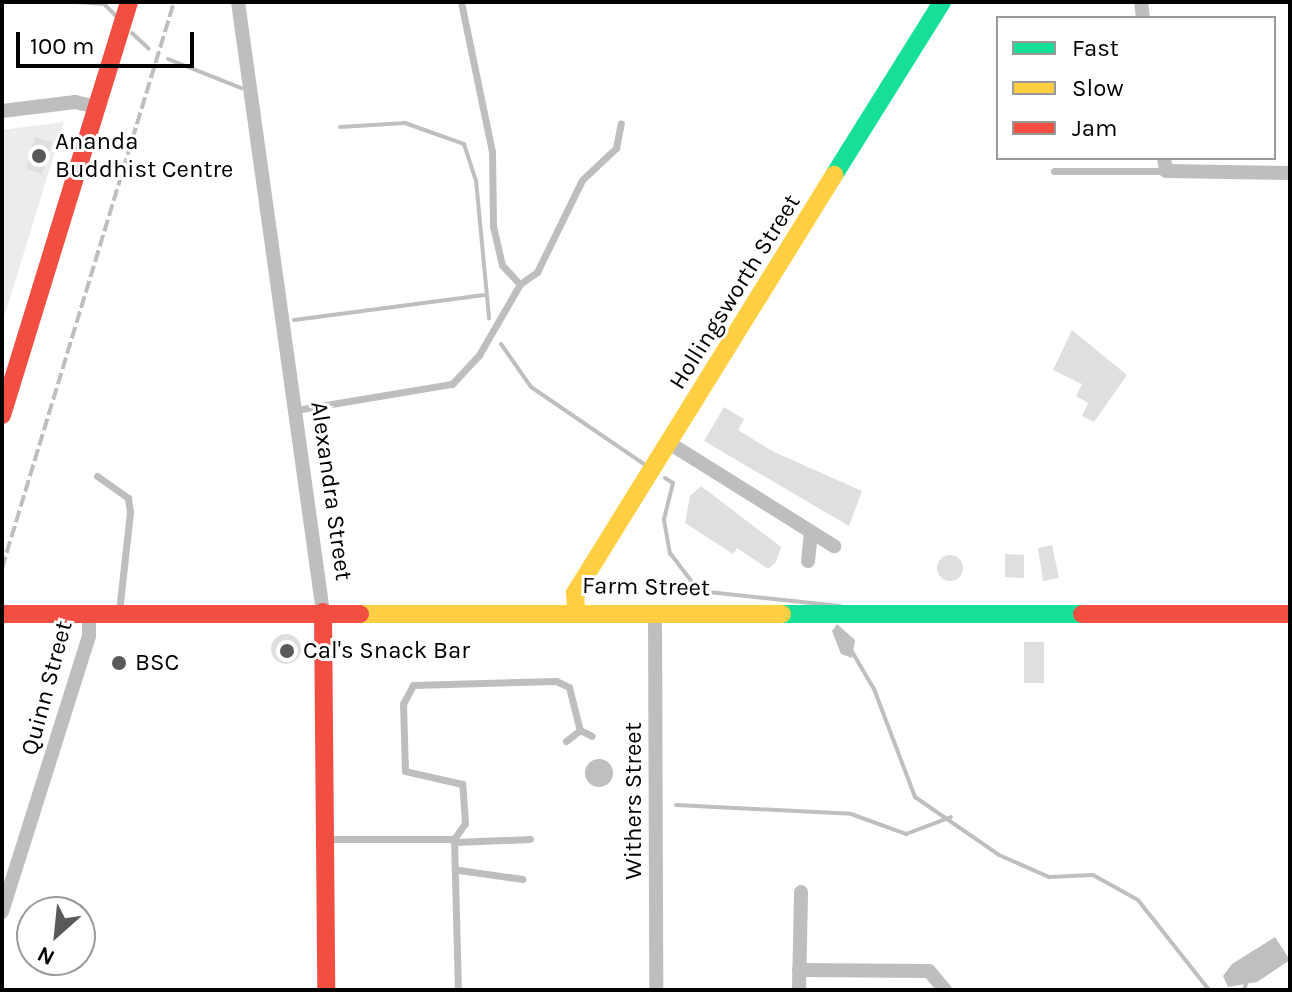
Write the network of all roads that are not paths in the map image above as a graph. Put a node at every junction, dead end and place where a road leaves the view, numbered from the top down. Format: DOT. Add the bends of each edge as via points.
graph roads {
  1 [pos="129,2"];
  2 [pos="238,2"];
  3 [pos="461,2"];
  4 [pos="942,2"];
  5 [pos="97,107"];
  6 [pos="2,111"];
  7 [pos="621,123"];
  8 [pos="1165,164"];
  9 [pos="1054,171"];
  10 [pos="1290,173"];
  11 [pos="520,284"];
  12 [pos="296,410"];
  13 [pos="2,415"];
  14 [pos="669,443"];
  15 [pos="97,476"];
  16 [pos="811,532"];
  17 [pos="834,546"];
  18 [pos="808,561"];
  19 [pos="576,610"];
  20 [pos="323,612"];
  21 [pos="655,612"];
  22 [pos="89,613"];
  23 [pos="119,613"];
  24 [pos="2,614"];
  25 [pos="1290,614"];
  26 [pos="580,731"];
  27 [pos="592,736"];
  28 [pos="566,741"];
  29 [pos="325,839"];
  30 [pos="530,839"];
  31 [pos="455,841"];
  32 [pos="459,870"];
  33 [pos="522,879"];
  34 [pos="801,892"];
  35 [pos="2,912"];
  36 [pos="799,970"];
  37 [pos="326,990"];
  38 [pos="458,990"];
  39 [pos="656,990"];
  40 [pos="799,990"];
  41 [pos="945,990"];
  1 -- 5 [label="street"];
  2 -- 12 [label="street, Alexandra Street"];
  3 -- 11 [label="lane" via="471,71 492,152 493,226 502,265"];
  4 -- 14 [label="street, Hollingsworth Street"];
  5 -- 6 [label="street" via="75,102"];
  5 -- 13 [label="street"];
  7 -- 11 [label="lane" via="616,148 582,180 537,272"];
  8 -- 9 [label="lane"];
  8 -- 10 [label="street"];
  11 -- 12 [label="lane" via="479,355 452,384"];
  12 -- 20 [label="street, Alexandra Street"];
  14 -- 16 [label="street"];
  14 -- 19 [label="street, Hollingsworth Street" via="575,593"];
  15 -- 23 [label="lane" via="128,498 117,574"];
  16 -- 17 [label="street"];
  16 -- 18 [label="street"];
  19 -- 20 [label="street, Farm Street"];
  19 -- 21 [label="street, Farm Street"];
  20 -- 23 [label="street, Farm Street"];
  20 -- 29 [label="street, Alexandra Street"];
  21 -- 25 [label="street, Farm Street"];
  21 -- 39 [label="street, Withers Street"];
  22 -- 23 [label="street, Farm Street"];
  22 -- 24 [label="street, Farm Street"];
  22 -- 35 [label="street, Quinn Street" via="89,636"];
  26 -- 27 [label="lane"];
  26 -- 28 [label="lane"];
  26 -- 31 [label="lane" via="569,687 556,681 413,685 403,704 405,771 462,784 465,823"];
  29 -- 31 [label="lane"];
  29 -- 37 [label="street, Alexandra Street"];
  30 -- 31 [label="lane"];
  31 -- 32 [label="lane"];
  32 -- 33 [label="lane"];
  32 -- 38 [label="lane"];
  34 -- 36 [label="street"];
  36 -- 40 [label="street"];
  36 -- 41 [label="street" via="929,971"];
}
